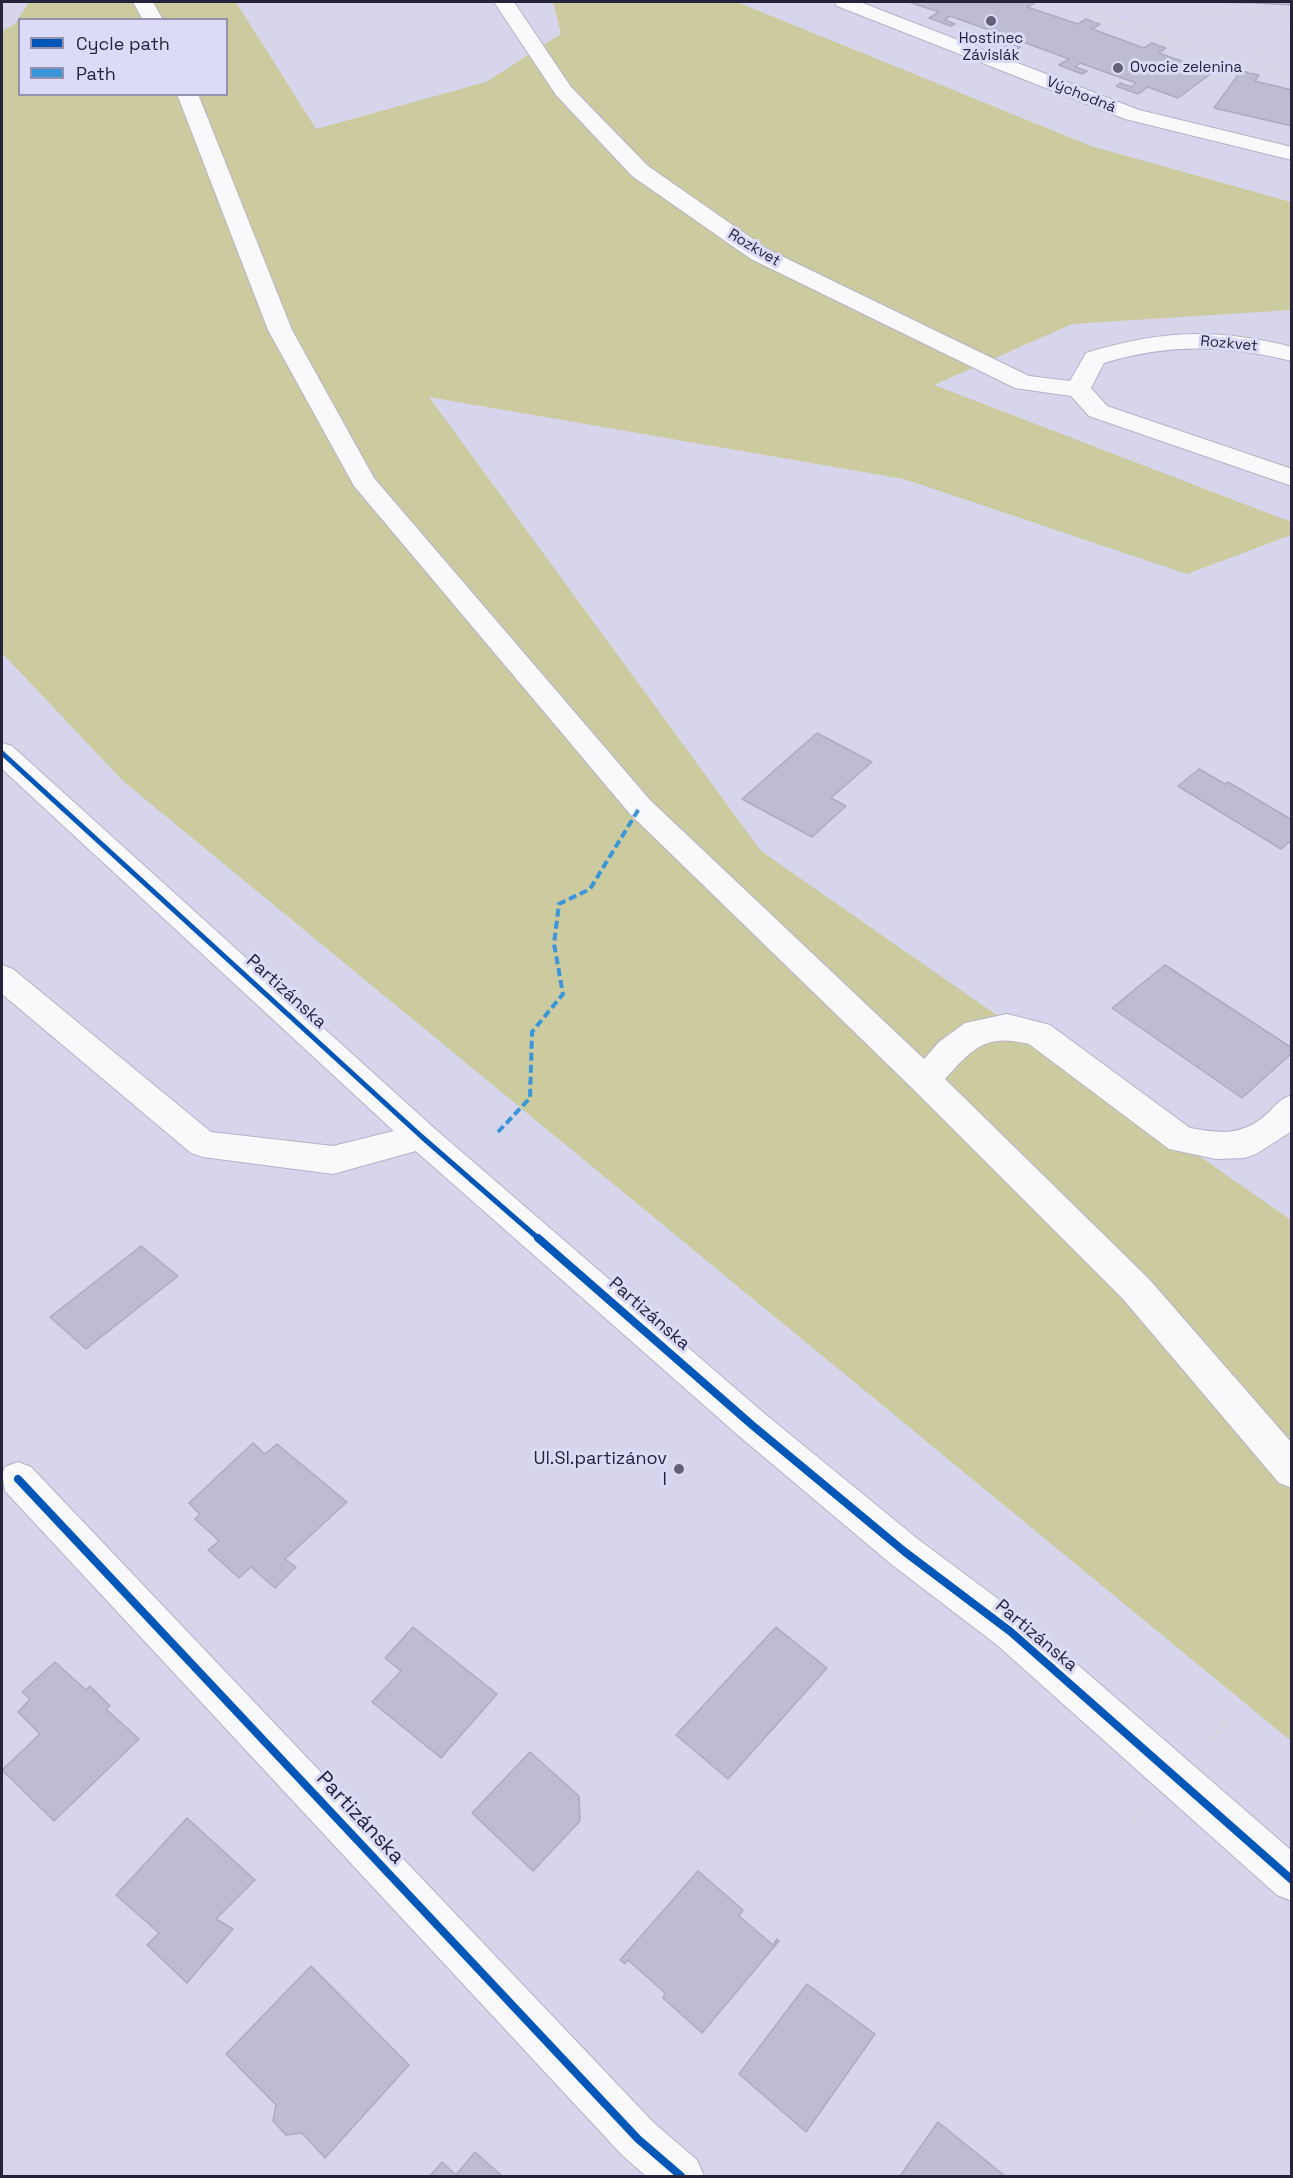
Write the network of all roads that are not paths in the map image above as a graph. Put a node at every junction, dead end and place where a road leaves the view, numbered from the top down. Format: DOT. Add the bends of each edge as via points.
graph roads {
  1 [pos="143,2"];
  2 [pos="504,2"];
  3 [pos="844,2"];
  4 [pos="152,18"];
  5 [pos="188,96"];
  6 [pos="1292,154"];
  7 [pos="1292,354"];
  8 [pos="1078,389"];
  9 [pos="1292,478"];
  10 [pos="2,753"];
  11 [pos="2,977"];
  12 [pos="926,1080"];
  13 [pos="1292,1108"];
  14 [pos="422,1137"];
  15 [pos="1292,1471"];
  16 [pos="18,1479"];
  17 [pos="1292,1881"];
  18 [pos="681,2176"];
  1 -- 4 [label="street"];
  2 -- 8 [label="street, Rozkvet" via="563,92 640,171 759,254 1024,383"];
  3 -- 6 [label="street, Východná" via="1132,115"];
  5 -- 12 [label="street" via="280,330 363,481 640,807"];
  7 -- 8 [label="street, Rozkvet" via="1257,345 1196,340 1139,345 1095,358"];
  8 -- 9 [label="street" via="1098,411"];
  10 -- 14 [label="street, Partizánska"];
  11 -- 14 [label="street" via="203,1144 333,1160"];
  12 -- 13 [label="street" via="951,1051 976,1032 1007,1026 1039,1034 1181,1140 1216,1146 1244,1145 1280,1122"];
  12 -- 15 [label="street" via="1136,1289"];
  14 -- 17 [label="street, Partizánska" via="752,1425 905,1552 1011,1632"];
  16 -- 18 [label="street, Partizánska" via="638,2139"];
}
